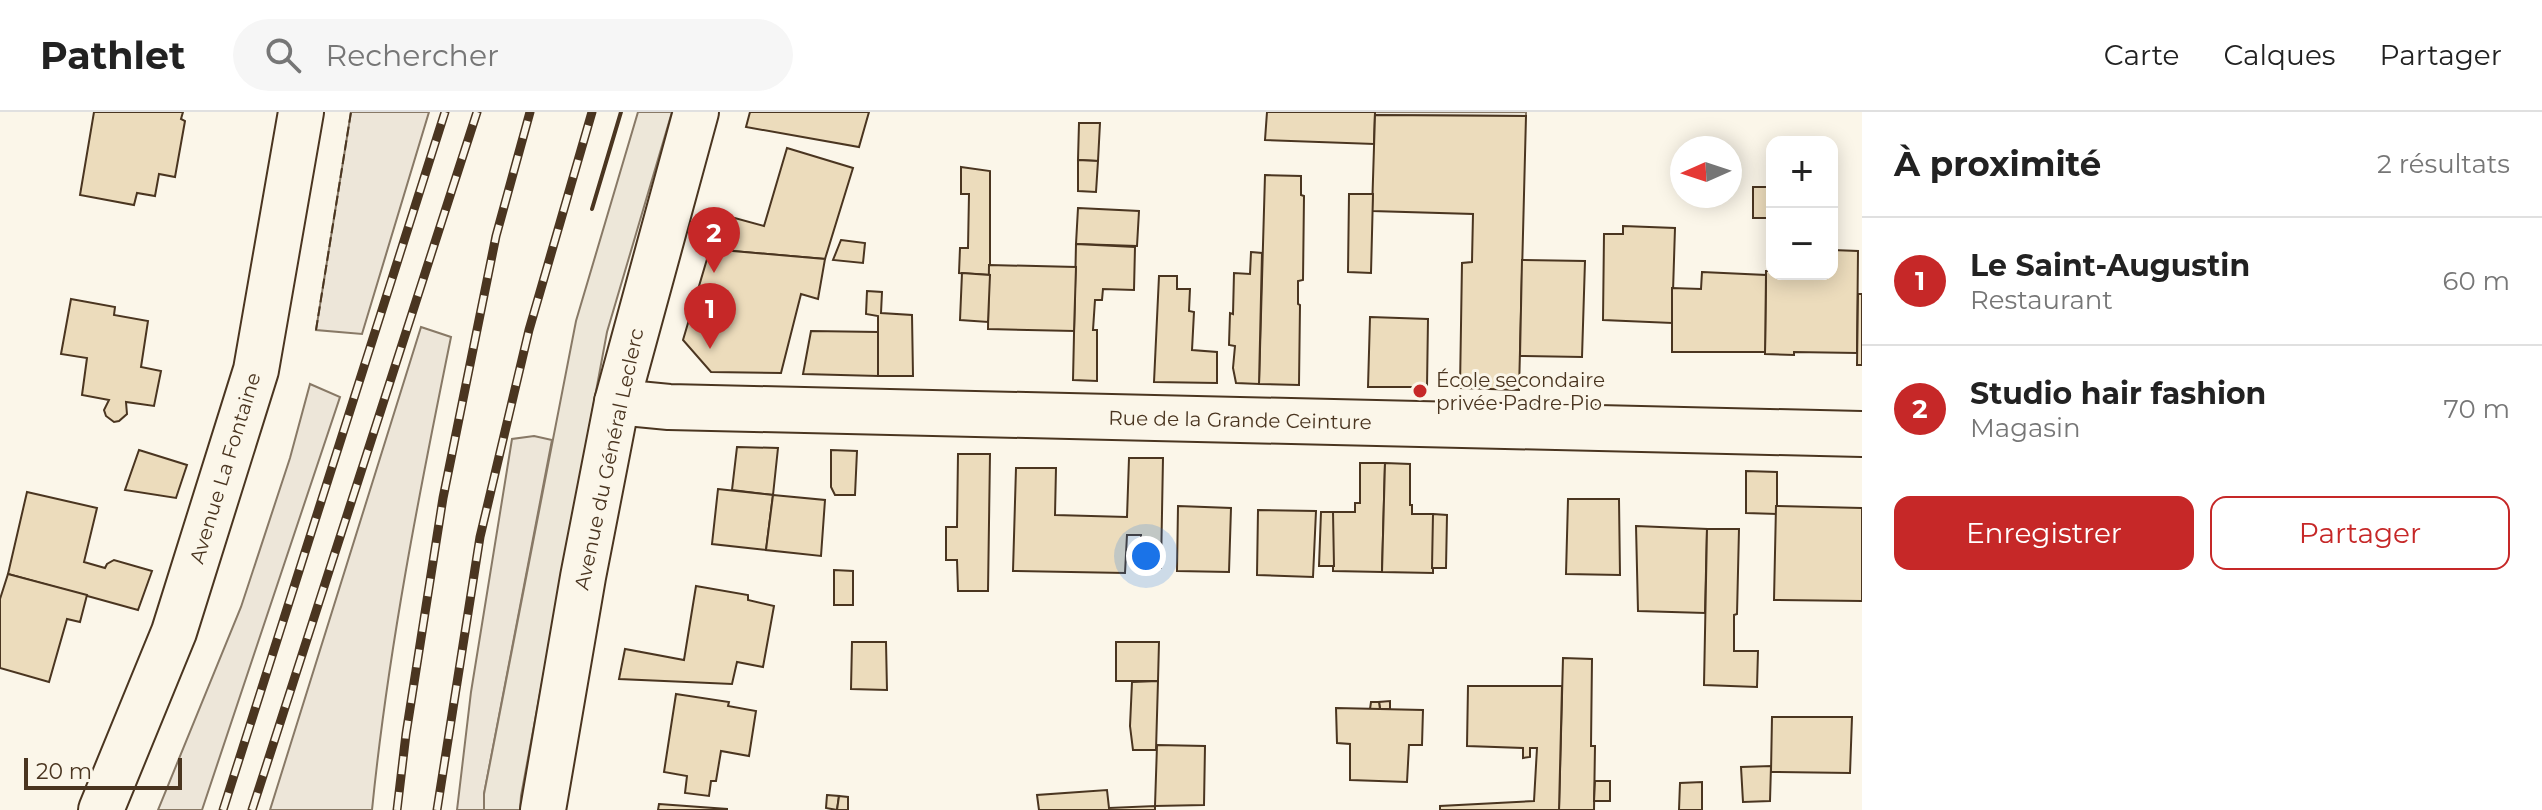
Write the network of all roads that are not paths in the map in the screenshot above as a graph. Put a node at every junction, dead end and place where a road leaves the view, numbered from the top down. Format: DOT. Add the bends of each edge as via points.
graph roads {
  1 [pos="301,112"];
  2 [pos="696,112"];
  3 [pos="617,402"];
  4 [pos="1862,434"];
  5 [pos="101,810"];
  6 [pos="543,810"];
  1 -- 5 [label="street, Avenue La Fontaine" via="256,370 174,632"];
  2 -- 3 [label="street, Avenue du Général Leclerc"];
  3 -- 4 [label="street, Rue de la Grande Ceinture"];
  3 -- 6 [label="street, Avenue du Général Leclerc"];
}
